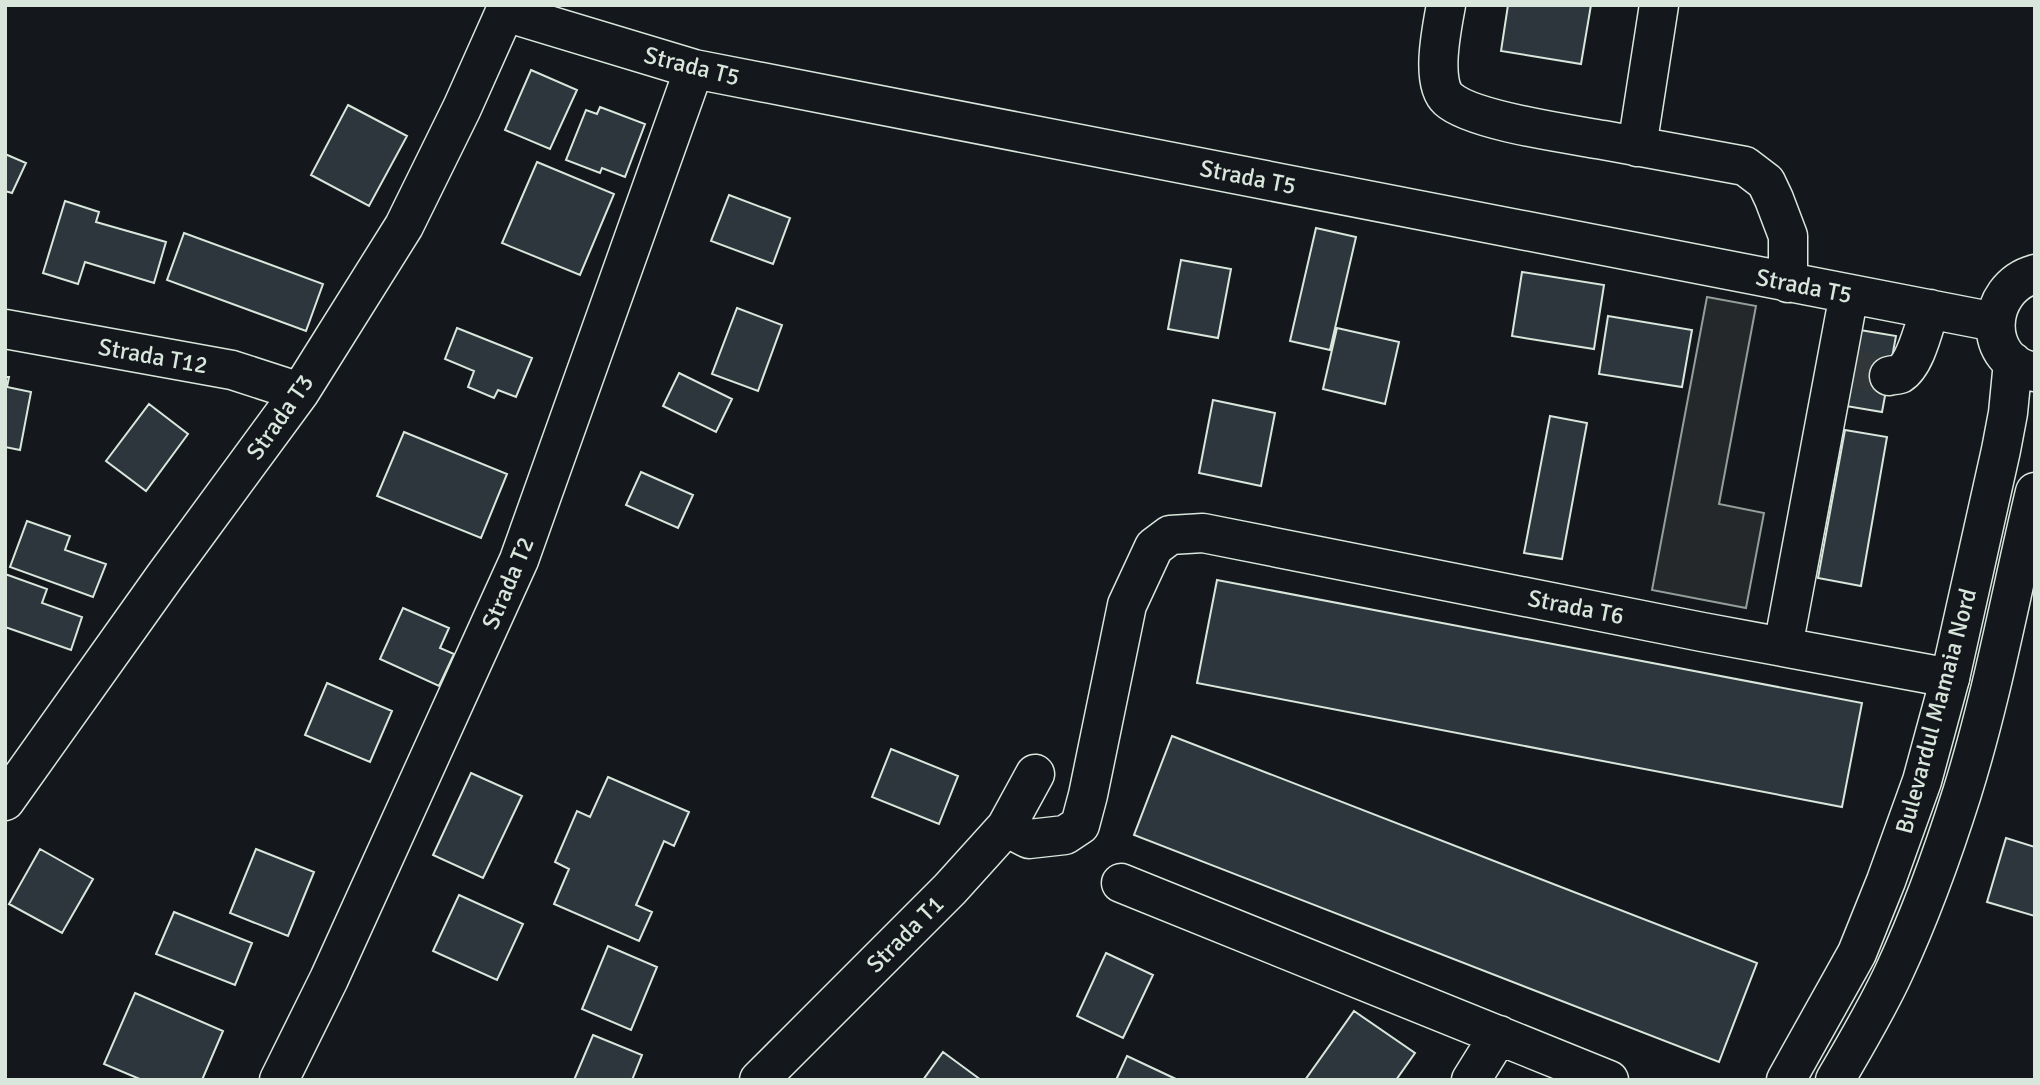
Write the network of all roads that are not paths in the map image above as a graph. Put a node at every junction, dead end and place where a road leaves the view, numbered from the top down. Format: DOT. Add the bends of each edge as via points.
graph roads {
  1 [pos="1446,5"];
  2 [pos="1659,5"];
  3 [pos="507,9"];
  4 [pos="694,69"];
  5 [pos="1637,146"];
  6 [pos="2035,274"];
  7 [pos="1788,282"];
  8 [pos="1849,294"];
  9 [pos="1930,310"];
  10 [pos="1995,322"];
  11 [pos="5,329"];
  12 [pos="2024,367"];
  13 [pos="1859,370"];
  14 [pos="300,391"];
  15 [pos="2035,492"];
  16 [pos="1783,647"];
  17 [pos="1950,678"];
  18 [pos="1035,774"];
  19 [pos="5,801"];
  20 [pos="1006,827"];
  21 [pos="1121,883"];
  22 [pos="1499,1035"];
  23 [pos="279,1080"];
  24 [pos="759,1080"];
  25 [pos="1471,1080"];
  26 [pos="1609,1080"];
  27 [pos="1786,1080"];
  28 [pos="1835,1080"];
  1 -- 5 [label="street" via="1439,47 1440,82 1447,99 1472,112 1531,128"];
  2 -- 5 [label="street"];
  3 -- 4 [label="street, Strada T5"];
  3 -- 14 [label="street, Strada T3" via="404,226"];
  4 -- 7 [label="street, Strada T5"];
  4 -- 23 [label="street, Strada T2" via="519,560 330,979"];
  5 -- 7 [label="street" via="1745,166 1766,182 1787,236"];
  6 -- 10 [label="street" via="2011,286"];
  7 -- 8 [label="street, Strada T5"];
  8 -- 9 [label="street, Strada T5"];
  8 -- 13 [label="street"];
  9 -- 10 [label="street, Strada T5"];
  9 -- 13 [label="street" via="1914,355 1899,374"];
  10 -- 12 [label="street" via="2004,352"];
  11 -- 14 [label="street, Strada T12" via="232,370"];
  12 -- 17 [label="street, Bulevardul Mamaia Nord" via="2008,413"];
  13 -- 16 [label="street"];
  14 -- 19 [label="street, Strada T3"];
  15 -- 28 [label="street, Bulevardul Mamaia Nord" via="1963,792 1894,972"];
  16 -- 17 [label="street, Strada T6"];
  16 -- 20 [label="street, Strada T6" via="1203,533 1170,535 1154,548 1127,605 1080,825 1065,835 1030,839"];
  17 -- 27 [label="street, Bulevardul Mamaia Nord" via="1922,781 1857,953"];
  18 -- 20 [label="street, Strada T1"];
  20 -- 24 [label="street, Strada T1"];
  21 -- 22 [label="street"];
  22 -- 25 [label="street"];
  22 -- 26 [label="street"];
}
